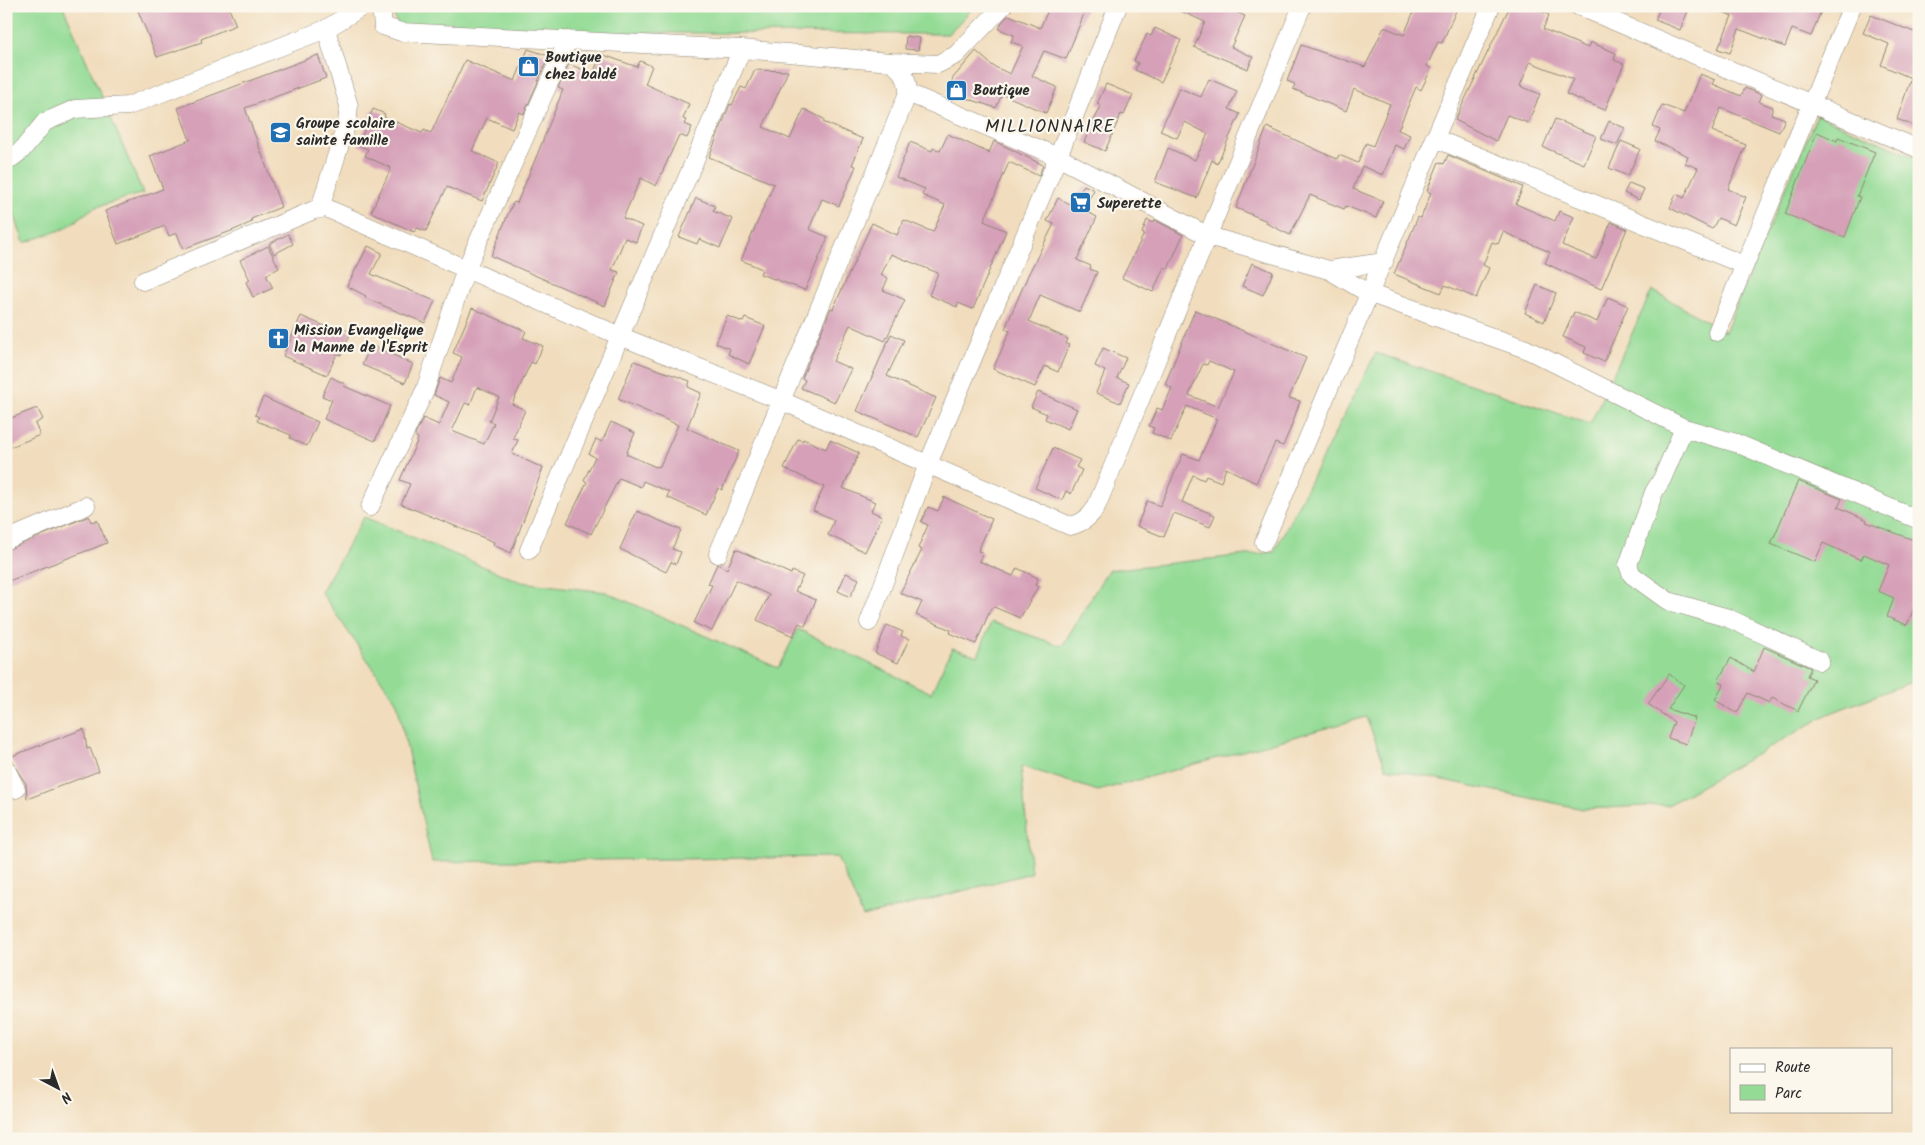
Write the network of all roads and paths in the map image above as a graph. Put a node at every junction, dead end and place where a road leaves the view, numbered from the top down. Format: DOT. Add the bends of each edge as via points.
graph roads {
  1 [pos="364,6"];
  2 [pos="381,6"];
  3 [pos="1003,6"];
  4 [pos="1118,6"];
  5 [pos="1302,6"];
  6 [pos="1491,6"];
  7 [pos="1578,6"];
  8 [pos="1852,6"];
  9 [pos="326,29"];
  10 [pos="568,40"];
  11 [pos="742,49"];
  12 [pos="891,62"];
  13 [pos="908,93"];
  14 [pos="1811,104"];
  15 [pos="1434,138"];
  16 [pos="1919,150"];
  17 [pos="1058,157"];
  18 [pos="6,162"];
  19 [pos="320,208"];
  20 [pos="1208,236"];
  21 [pos="1384,262"];
  22 [pos="1744,265"];
  23 [pos="466,269"];
  24 [pos="1329,270"];
  25 [pos="143,281"];
  26 [pos="1368,293"];
  27 [pos="1717,332"];
  28 [pos="620,336"];
  29 [pos="782,401"];
  30 [pos="1684,428"];
  31 [pos="928,464"];
  32 [pos="86,506"];
  33 [pos="370,507"];
  34 [pos="1919,520"];
  35 [pos="6,540"];
  36 [pos="1264,542"];
  37 [pos="529,550"];
  38 [pos="718,554"];
  39 [pos="869,622"];
  40 [pos="1820,661"];
  41 [pos="6,769"];
  42 [pos="16,789"];
  1 -- 9 [label="street"];
  2 -- 10 [label="street" via="383,26 401,32"];
  3 -- 12 [label="street" via="956,55 938,64"];
  4 -- 17 [label="street"];
  5 -- 20 [label="street"];
  6 -- 15 [label="street"];
  7 -- 14 [label="street"];
  8 -- 14 [label="street"];
  9 -- 18 [label="street" via="128,106 75,109 45,122 21,151"];
  9 -- 19 [label="street" via="349,106"];
  10 -- 11 [label="street"];
  10 -- 23 [label="street"];
  11 -- 12 [label="street"];
  11 -- 28 [label="street"];
  12 -- 13 [label="street" via="908,82"];
  13 -- 17 [label="street"];
  13 -- 29 [label="street"];
  14 -- 16 [label="street"];
  14 -- 22 [label="street"];
  15 -- 21 [label="street"];
  15 -- 22 [label="street"];
  17 -- 20 [label="street"];
  17 -- 31 [label="street"];
  19 -- 23 [label="street"];
  19 -- 25 [label="street"];
  20 -- 24 [label="street"];
  20 -- 31 [label="street" via="1097,505 1088,519 1070,526"];
  21 -- 24 [label="street"];
  21 -- 26 [label="street"];
  22 -- 27 [label="street"];
  23 -- 28 [label="street"];
  23 -- 33 [label="street" via="425,390"];
  24 -- 26 [label="street"];
  26 -- 30 [label="street" via="1526,349"];
  26 -- 36 [label="street"];
  28 -- 29 [label="street"];
  28 -- 37 [label="street"];
  29 -- 31 [label="street"];
  29 -- 38 [label="street"];
  30 -- 34 [label="street" via="1736,444"];
  30 -- 40 [label="street" via="1654,492 1628,565 1632,575 1668,601 1728,618"];
  31 -- 39 [label="street"];
  32 -- 35 [label="street"];
  41 -- 42 [label="street"];
}
